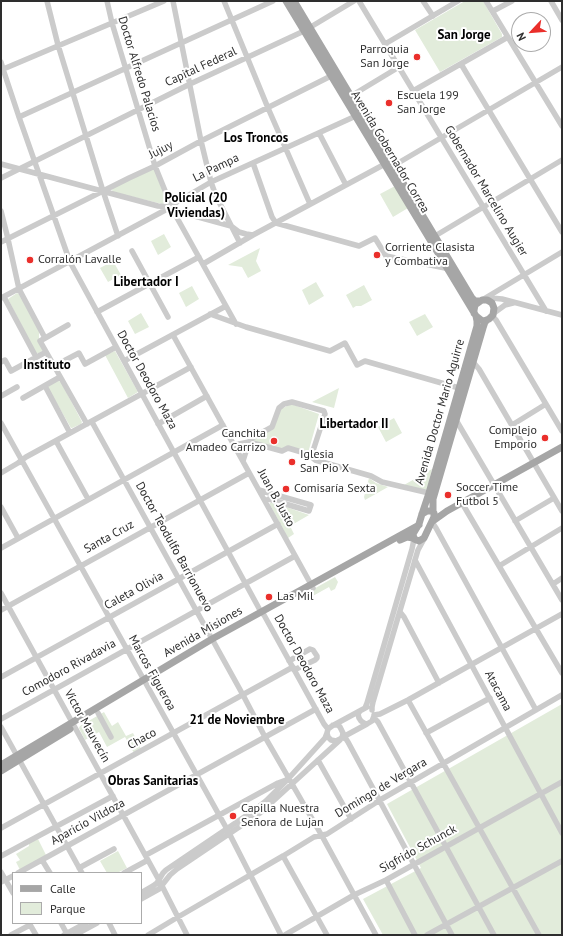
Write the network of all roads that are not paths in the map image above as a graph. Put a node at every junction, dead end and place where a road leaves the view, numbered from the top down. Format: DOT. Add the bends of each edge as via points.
graph roads {
  1 [pos="47,1"];
  2 [pos="106,1"];
  3 [pos="164,1"];
  4 [pos="173,1"];
  5 [pos="224,1"];
  6 [pos="273,1"];
  7 [pos="286,1"];
  8 [pos="294,1"];
  9 [pos="354,1"];
  10 [pos="359,1"];
  11 [pos="423,1"];
  12 [pos="458,1"];
  13 [pos="486,1"];
  14 [pos="512,1"];
  15 [pos="551,1"];
  16 [pos="493,11"];
  17 [pos="433,16"];
  18 [pos="232,20"];
  19 [pos="562,20"];
  20 [pos="112,23"];
  21 [pos="307,29"];
  22 [pos="508,36"];
  23 [pos="181,42"];
  24 [pos="385,44"];
  25 [pos="58,45"];
  26 [pos="247,58"];
  27 [pos="1,62"];
  28 [pos="461,64"];
  29 [pos="562,66"];
  30 [pos="398,67"];
  31 [pos="126,68"];
  32 [pos="2,69"];
  33 [pos="331,76"];
  34 [pos="536,82"];
  35 [pos="190,84"];
  36 [pos="413,91"];
  37 [pos="73,92"];
  38 [pos="351,96"];
  39 [pos="268,108"];
  40 [pos="138,110"];
  41 [pos="488,110"];
  42 [pos="358,114"];
  43 [pos="19,117"];
  44 [pos="562,126"];
  45 [pos="319,133"];
  46 [pos="87,136"];
  47 [pos="441,138"];
  48 [pos="201,142"];
  49 [pos="285,148"];
  50 [pos="562,160"];
  51 [pos="35,162"];
  52 [pos="253,163"];
  53 [pos="1,164"];
  54 [pos="385,164"];
  55 [pos="155,166"];
  56 [pos="393,166"];
  57 [pos="20,168"];
  58 [pos="39,174"];
  59 [pos="1,178"];
  60 [pos="530,179"];
  61 [pos="210,182"];
  62 [pos="346,185"];
  63 [pos="103,191"];
  64 [pos="310,204"];
  65 [pos="171,207"];
  66 [pos="483,207"];
  67 [pos="1,211"];
  68 [pos="53,216"];
  69 [pos="276,223"];
  70 [pos="231,226"];
  71 [pos="562,232"];
  72 [pos="253,235"];
  73 [pos="118,236"];
  74 [pos="435,236"];
  75 [pos="8,239"];
  76 [pos="1,242"];
  77 [pos="240,243"];
  78 [pos="132,251"];
  79 [pos="562,252"];
  80 [pos="199,257"];
  81 [pos="70,262"];
  82 [pos="203,264"];
  83 [pos="451,268"];
  84 [pos="524,275"];
  85 [pos="150,284"];
  86 [pos="19,289"];
  87 [pos="2,298"];
  88 [pos="482,300"];
  89 [pos="515,302"];
  90 [pos="226,306"];
  91 [pos="492,308"];
  92 [pos="546,311"];
  93 [pos="97,312"];
  94 [pos="210,314"];
  95 [pos="475,315"];
  96 [pos="562,315"];
  97 [pos="168,317"];
  98 [pos="236,324"];
  99 [pos="68,325"];
  100 [pos="173,335"];
  101 [pos="43,339"];
  102 [pos="116,347"];
  103 [pos="46,352"];
  104 [pos="36,357"];
  105 [pos="3,361"];
  106 [pos="124,361"];
  107 [pos="473,362"];
  108 [pos="54,366"];
  109 [pos="191,367"];
  110 [pos="60,377"];
  111 [pos="45,386"];
  112 [pos="17,387"];
  113 [pos="459,388"];
  114 [pos="142,394"];
  115 [pos="1,396"];
  116 [pos="207,396"];
  117 [pos="23,398"];
  118 [pos="546,404"];
  119 [pos="456,420"];
  120 [pos="89,423"];
  121 [pos="158,424"];
  122 [pos="223,425"];
  123 [pos="512,425"];
  124 [pos="2,427"];
  125 [pos="562,431"];
  126 [pos="70,433"];
  127 [pos="56,441"];
  128 [pos="249,442"];
  129 [pos="234,445"];
  130 [pos="562,447"];
  131 [pos="174,452"];
  132 [pos="312,457"];
  133 [pos="22,460"];
  134 [pos="243,461"];
  135 [pos="534,463"];
  136 [pos="1,473"];
  137 [pos="249,473"];
  138 [pos="124,480"];
  139 [pos="494,485"];
  140 [pos="259,490"];
  141 [pos="428,493"];
  142 [pos="554,498"];
  143 [pos="88,499"];
  144 [pos="200,500"];
  145 [pos="265,501"];
  146 [pos="462,503"];
  147 [pos="1,507"];
  148 [pos="447,511"];
  149 [pos="562,511"];
  150 [pos="433,512"];
  151 [pos="422,514"];
  152 [pos="54,518"];
  153 [pos="516,521"];
  154 [pos="432,522"];
  155 [pos="278,524"];
  156 [pos="419,525"];
  157 [pos="150,527"];
  158 [pos="562,528"];
  159 [pos="18,538"];
  160 [pos="413,538"];
  161 [pos="424,538"];
  162 [pos="531,547"];
  163 [pos="1,548"];
  164 [pos="229,552"];
  165 [pos="295,556"];
  166 [pos="415,560"];
  167 [pos="80,566"];
  168 [pos="499,566"];
  169 [pos="562,578"];
  170 [pos="179,579"];
  171 [pos="246,583"];
  172 [pos="552,584"];
  173 [pos="312,586"];
  174 [pos="1,592"];
  175 [pos="562,600"];
  176 [pos="8,606"];
  177 [pos="1,610"];
  178 [pos="196,611"];
  179 [pos="400,612"];
  180 [pos="263,613"];
  181 [pos="562,614"];
  182 [pos="109,618"];
  183 [pos="536,629"];
  184 [pos="213,641"];
  185 [pos="502,648"];
  186 [pos="127,650"];
  187 [pos="37,658"];
  188 [pos="289,661"];
  189 [pos="472,665"];
  190 [pos="294,669"];
  191 [pos="562,673"];
  192 [pos="1,677"];
  193 [pos="144,682"];
  194 [pos="439,683"];
  195 [pos="54,689"];
  196 [pos="562,694"];
  197 [pos="243,695"];
  198 [pos="490,698"];
  199 [pos="408,700"];
  200 [pos="316,709"];
  201 [pos="362,709"];
  202 [pos="536,710"];
  203 [pos="98,713"];
  204 [pos="373,714"];
  205 [pos="1,719"];
  206 [pos="368,723"];
  207 [pos="74,724"];
  208 [pos="334,725"];
  209 [pos="1,727"];
  210 [pos="506,728"];
  211 [pos="328,731"];
  212 [pos="426,733"];
  213 [pos="173,734"];
  214 [pos="111,737"];
  215 [pos="265,737"];
  216 [pos="342,738"];
  217 [pos="18,758"];
  218 [pos="318,760"];
  219 [pos="443,763"];
  220 [pos="1,765"];
  221 [pos="1,771"];
  222 [pos="101,774"];
  223 [pos="196,775"];
  224 [pos="290,781"];
  225 [pos="411,782"];
  226 [pos="562,782"];
  227 [pos="541,794"];
  228 [pos="113,796"];
  229 [pos="380,800"];
  230 [pos="44,805"];
  231 [pos="124,815"];
  232 [pos="219,816"];
  233 [pos="351,819"];
  234 [pos="56,826"];
  235 [pos="1,828"];
  236 [pos="480,828"];
  237 [pos="228,831"];
  238 [pos="562,833"];
  239 [pos="322,836"];
  240 [pos="67,846"];
  241 [pos="446,846"];
  242 [pos="114,849"];
  243 [pos="1,856"];
  244 [pos="284,856"];
  245 [pos="147,857"];
  246 [pos="42,860"];
  247 [pos="562,861"];
  248 [pos="414,864"];
  249 [pos="80,871"];
  250 [pos="1,872"];
  251 [pos="20,872"];
  252 [pos="49,872"];
  253 [pos="125,872"];
  254 [pos="250,875"];
  255 [pos="12,876"];
  256 [pos="159,879"];
  257 [pos="386,880"];
  258 [pos="3,881"];
  259 [pos="162,885"];
  260 [pos="513,888"];
  261 [pos="12,892"];
  262 [pos="142,892"];
  263 [pos="354,895"];
  264 [pos="142,898"];
  265 [pos="479,906"];
  266 [pos="178,916"];
  267 [pos="318,917"];
  268 [pos="30,924"];
  269 [pos="61,924"];
  270 [pos="84,924"];
  271 [pos="95,924"];
  272 [pos="110,924"];
  273 [pos="446,924"];
  274 [pos="158,932"];
  275 [pos="66,934"];
  276 [pos="12,935"];
  277 [pos="36,935"];
  278 [pos="75,935"];
  279 [pos="115,935"];
  280 [pos="148,935"];
  281 [pos="187,935"];
  282 [pos="281,935"];
  283 [pos="285,935"];
  284 [pos="327,935"];
  285 [pos="376,935"];
  286 [pos="415,935"];
  287 [pos="426,935"];
  288 [pos="452,935"];
  289 [pos="494,935"];
  290 [pos="539,935"];
  1 -- 25 [label="street"];
  2 -- 20 [label="street, Doctor Alfredo Palacios"];
  3 -- 20 [label="street"];
  4 -- 23 [label="street"];
  5 -- 18 [label="street"];
  6 -- 18 [label="street"];
  7 -- 21 [label="main road, Avenida Gobernador Correa"];
  8 -- 21 [label="main road, Avenida Gobernador Correa"];
  9 -- 21 [label="street, Capital Federal"];
  10 -- 24 [label="street, Gobernador Marcelino Augier"];
  11 -- 17 [label="street"];
  12 -- 17 [label="street"];
  13 -- 16 [label="street"];
  14 -- 16 [label="street"];
  15 -- 19 [label="street"];
  16 -- 22 [label="street"];
  17 -- 24 [label="street"];
  18 -- 23 [label="street"];
  18 -- 26 [label="street"];
  20 -- 25 [label="street"];
  20 -- 31 [label="street, Doctor Alfredo Palacios"];
  21 -- 26 [label="street, Capital Federal"];
  21 -- 33 [label="main road, Avenida Gobernador Correa"];
  21 -- 38 [label="main road, Avenida Gobernador Correa"];
  22 -- 28 [label="street"];
  22 -- 34 [label="street"];
  23 -- 31 [label="street"];
  23 -- 35 [label="street"];
  24 -- 30 [label="street, Gobernador Marcelino Augier"];
  25 -- 32 [label="street"];
  25 -- 37 [label="street"];
  26 -- 35 [label="street, Capital Federal"];
  26 -- 39 [label="street"];
  27 -- 32 [label="street, Doctor Deodoro Maza"];
  28 -- 36 [label="street"];
  28 -- 41 [label="street"];
  29 -- 34 [label="street"];
  30 -- 36 [label="street, Gobernador Marcelino Augier"];
  30 -- 38 [label="street"];
  31 -- 37 [label="street"];
  31 -- 40 [label="street, Doctor Alfredo Palacios"];
  32 -- 43 [label="street, Doctor Deodoro Maza"];
  33 -- 39 [label="street, Jujuy"];
  33 -- 42 [label="main road, Avenida Gobernador Correa"];
  34 -- 41 [label="street"];
  34 -- 44 [label="street"];
  35 -- 40 [label="street, Capital Federal"];
  35 -- 48 [label="street"];
  36 -- 47 [label="street, Gobernador Marcelino Augier"];
  37 -- 43 [label="street"];
  37 -- 46 [label="street"];
  38 -- 42 [label="main road, Avenida Gobernador Correa"];
  39 -- 48 [label="street, Jujuy"];
  39 -- 49 [label="street"];
  40 -- 46 [label="street, Capital Federal"];
  40 -- 55 [label="street, Doctor Alfredo Palacios"];
  41 -- 47 [label="street"];
  41 -- 60 [label="street"];
  42 -- 45 [label="street, La Pampa"];
  42 -- 54 [label="main road, Avenida Gobernador Correa"];
  42 -- 56 [label="main road, Avenida Gobernador Correa"];
  43 -- 51 [label="street, Doctor Deodoro Maza"];
  45 -- 49 [label="street, La Pampa"];
  45 -- 62 [label="street"];
  46 -- 51 [label="street, Capital Federal"];
  46 -- 63 [label="street"];
  47 -- 56 [label="street"];
  47 -- 66 [label="street, Gobernador Marcelino Augier"];
  48 -- 55 [label="street, Jujuy"];
  48 -- 61 [label="street"];
  49 -- 52 [label="street, La Pampa"];
  49 -- 64 [label="street"];
  50 -- 60 [label="street"];
  51 -- 57 [label="street, Capital Federal"];
  51 -- 58 [label="street, Doctor Deodoro Maza"];
  52 -- 61 [label="street, La Pampa"];
  52 -- 69 [label="street"];
  53 -- 57 [label="street"];
  54 -- 56 [label="street"];
  54 -- 62 [label="street"];
  54 -- 83 [label="main road, Avenida Gobernador Correa"];
  55 -- 63 [label="street, Jujuy"];
  55 -- 65 [label="street, Doctor Alfredo Palacios"];
  56 -- 74 [label="main road, Avenida Gobernador Correa"];
  57 -- 58 [label="street"];
  57 -- 59 [label="street, Capital Federal"];
  58 -- 63 [label="street"];
  58 -- 68 [label="street, Doctor Deodoro Maza"];
  60 -- 66 [label="street"];
  60 -- 71 [label="street"];
  61 -- 65 [label="street, La Pampa"];
  61 -- 70 [label="street"];
  62 -- 64 [label="street"];
  63 -- 65 [label="street" via="158,206"];
  63 -- 68 [label="street, Jujuy"];
  63 -- 73 [label="street"];
  64 -- 69 [label="street"];
  65 -- 70 [label="street" via="180,212"];
  65 -- 73 [label="street, La Pampa"];
  65 -- 80 [label="street, Doctor Alfredo Palacios"];
  66 -- 74 [label="street"];
  66 -- 84 [label="street, Gobernador Marcelino Augier"];
  67 -- 75 [label="street, Doctor Teodulfo Barrionuevo"];
  68 -- 75 [label="street, Jujuy"];
  68 -- 81 [label="street, Doctor Deodoro Maza"];
  69 -- 72 [label="street"];
  69 -- 83 [label="street" via="359,246 375,238 386,256"];
  70 -- 72 [label="street" via="239,232"];
  70 -- 77 [label="street"];
  72 -- 77 [label="street"];
  73 -- 81 [label="street, La Pampa"];
  74 -- 83 [label="main road, Avenida Gobernador Correa"];
  75 -- 76 [label="street, Jujuy"];
  75 -- 86 [label="street, Doctor Teodulfo Barrionuevo"];
  77 -- 82 [label="street"];
  78 -- 85 [label="street"];
  79 -- 84 [label="street"];
  80 -- 82 [label="street, Doctor Alfredo Palacios"];
  80 -- 85 [label="street"];
  81 -- 86 [label="street, La Pampa"];
  81 -- 93 [label="street, Doctor Deodoro Maza"];
  82 -- 90 [label="street, Doctor Alfredo Palacios"];
  83 -- 88 [label="main road, Avenida Gobernador Correa" via="474,300"];
  83 -- 95 [label="main road, Avenida Gobernador Correa"];
  84 -- 91 [label="street"];
  84 -- 92 [label="street, Gobernador Marcelino Augier"];
  85 -- 93 [label="street"];
  85 -- 97 [label="street"];
  86 -- 87 [label="street, La Pampa"];
  86 -- 101 [label="street, Doctor Teodulfo Barrionuevo"];
  87 -- 104 [label="street"];
  88 -- 91 [label="street"];
  88 -- 91 [label="main road, Avenida Gobernador Correa" via="489,301"];
  88 -- 95 [label="main road" via="475,305"];
  89 -- 91 [label="street"];
  89 -- 91 [label="street" via="502,300"];
  89 -- 92 [label="street"];
  90 -- 94 [label="street"];
  90 -- 98 [label="street, Doctor Alfredo Palacios"];
  91 -- 95 [label="main road" via="481,320"];
  91 -- 107 [label="main road, Avenida Doctor Mario Aguirre" via="484,324"];
  91 -- 118 [label="street" via="496,320"];
  92 -- 96 [label="street"];
  93 -- 102 [label="street, Doctor Deodoro Maza"];
  94 -- 98 [label="street"];
  94 -- 100 [label="street"];
  95 -- 113 [label="main road, Avenida Doctor Mario Aguirre" via="477,326"];
  98 -- 113 [label="street" via="330,351 345,343 357,365 365,361"];
  99 -- 101 [label="street"];
  100 -- 106 [label="street"];
  100 -- 109 [label="street, Juan B. Justo"];
  101 -- 103 [label="street, Doctor Teodulfo Barrionuevo"];
  102 -- 106 [label="street, Doctor Deodoro Maza"];
  102 -- 108 [label="street" via="85,364 79,353"];
  103 -- 104 [label="street"];
  103 -- 108 [label="street, Doctor Teodulfo Barrionuevo"];
  104 -- 105 [label="street" via="11,371"];
  106 -- 114 [label="street, Doctor Deodoro Maza"];
  107 -- 119 [label="main road, Avenida Doctor Mario Aguirre"];
  107 -- 123 [label="street"];
  108 -- 110 [label="street, Doctor Teodulfo Barrionuevo"];
  109 -- 114 [label="street"];
  109 -- 116 [label="street, Juan B. Justo"];
  110 -- 111 [label="street"];
  110 -- 120 [label="street, Doctor Teodulfo Barrionuevo"];
  111 -- 117 [label="street"];
  111 -- 126 [label="street"];
  112 -- 115 [label="street"];
  113 -- 141 [label="main road, Avenida Doctor Mario Aguirre"];
  114 -- 120 [label="street"];
  114 -- 121 [label="street, Doctor Deodoro Maza"];
  116 -- 121 [label="street"];
  116 -- 122 [label="street, Juan B. Justo"];
  118 -- 123 [label="street"];
  118 -- 125 [label="street"];
  119 -- 139 [label="street"];
  119 -- 150 [label="main road, Avenida Doctor Mario Aguirre" via="433,499"];
  120 -- 126 [label="street"];
  120 -- 138 [label="street, Doctor Teodulfo Barrionuevo"];
  121 -- 131 [label="street, Doctor Deodoro Maza"];
  122 -- 129 [label="street, Juan B. Justo"];
  122 -- 131 [label="street"];
  123 -- 135 [label="street"];
  124 -- 133 [label="street, Marcos Figueroa"];
  126 -- 127 [label="street"];
  127 -- 133 [label="street"];
  127 -- 143 [label="street"];
  128 -- 129 [label="street"];
  128 -- 132 [label="street" via="282,451 288,448"];
  128 -- 132 [label="street" via="272,427 279,408 292,402 324,411"];
  128 -- 134 [label="street"];
  129 -- 134 [label="street, Juan B. Justo"];
  130 -- 135 [label="main road"];
  131 -- 138 [label="street"];
  131 -- 144 [label="street, Doctor Deodoro Maza"];
  132 -- 141 [label="street" via="382,482"];
  133 -- 136 [label="street"];
  133 -- 152 [label="street, Marcos Figueroa"];
  134 -- 137 [label="street, Juan B. Justo"];
  135 -- 139 [label="main road"];
  135 -- 142 [label="street"];
  137 -- 140 [label="street, Juan B. Justo"];
  137 -- 144 [label="street, Santa Cruz"];
  138 -- 143 [label="street"];
  138 -- 157 [label="street, Doctor Teodulfo Barrionuevo"];
  139 -- 146 [label="main road"];
  139 -- 153 [label="street"];
  140 -- 145 [label="street, Juan B. Justo"];
  140 -- 145 [label="street" via="311,505 309,511 269,499"];
  141 -- 151 [label="main road, Avenida Doctor Mario Aguirre"];
  142 -- 149 [label="street"];
  142 -- 153 [label="street"];
  143 -- 152 [label="street"];
  144 -- 157 [label="street, Santa Cruz"];
  144 -- 164 [label="street, Doctor Deodoro Maza"];
  145 -- 155 [label="street, Juan B. Justo"];
  146 -- 148 [label="main road"];
  146 -- 168 [label="street"];
  147 -- 159 [label="street"];
  148 -- 150 [label="main road"];
  148 -- 154 [label="main road"];
  150 -- 151 [label="main road" via="427,511"];
  150 -- 154 [label="main road, Avenida Doctor Mario Aguirre"];
  151 -- 156 [label="main road, Avenida Doctor Mario Aguirre"];
  152 -- 159 [label="street"];
  152 -- 167 [label="street, Marcos Figueroa"];
  153 -- 162 [label="street"];
  154 -- 161 [label="main road"];
  154 -- 185 [label="street"];
  155 -- 164 [label="street, Caleta Olivia"];
  155 -- 165 [label="street, Juan B. Justo"];
  156 -- 160 [label="main road, Avenida Doctor Mario Aguirre" via="413,532"];
  156 -- 173 [label="main road, Avenida Misiones"];
  157 -- 167 [label="street, Santa Cruz"];
  157 -- 170 [label="street, Doctor Teodulfo Barrionuevo"];
  158 -- 162 [label="street"];
  159 -- 163 [label="street"];
  160 -- 161 [label="main road, Avenida Misiones" via="419,541"];
  160 -- 173 [label="main road, Avenida Misiones" via="403,538"];
  160 -- 201 [label="street" via="367,703"];
  161 -- 166 [label="street"];
  162 -- 168 [label="street"];
  162 -- 172 [label="street"];
  164 -- 170 [label="street, Caleta Olivia"];
  164 -- 171 [label="street, Doctor Deodoro Maza"];
  165 -- 171 [label="street, Comodoro Rivadavia"];
  165 -- 173 [label="street, Juan B. Justo"];
  166 -- 179 [label="street"];
  166 -- 189 [label="street, Atacama"];
  167 -- 176 [label="street, Santa Cruz"];
  167 -- 182 [label="street, Marcos Figueroa"];
  168 -- 183 [label="street"];
  169 -- 172 [label="street"];
  170 -- 178 [label="street, Doctor Teodulfo Barrionuevo"];
  170 -- 182 [label="street, Caleta Olivia"];
  171 -- 178 [label="street, Comodoro Rivadavia"];
  171 -- 180 [label="street, Doctor Deodoro Maza"];
  172 -- 175 [label="street"];
  173 -- 180 [label="main road, Avenida Misiones"];
  174 -- 176 [label="street, Víctor Mauvecín"];
  176 -- 177 [label="street, Santa Cruz"];
  176 -- 187 [label="street, Víctor Mauvecín"];
  178 -- 184 [label="street, Doctor Teodulfo Barrionuevo"];
  178 -- 186 [label="street, Comodoro Rivadavia"];
  179 -- 194 [label="street"];
  179 -- 204 [label="street" via="372,705"];
  180 -- 184 [label="main road, Avenida Misiones"];
  180 -- 188 [label="street, Doctor Deodoro Maza"];
  181 -- 183 [label="street"];
  182 -- 186 [label="street, Marcos Figueroa"];
  182 -- 187 [label="street, Caleta Olivia"];
  183 -- 185 [label="street"];
  183 -- 191 [label="street"];
  184 -- 193 [label="main road, Avenida Misiones"];
  184 -- 197 [label="street, Doctor Teodulfo Barrionuevo"];
  185 -- 189 [label="street"];
  185 -- 202 [label="street"];
  186 -- 193 [label="street, Marcos Figueroa"];
  186 -- 195 [label="street, Comodoro Rivadavia"];
  187 -- 192 [label="street, Caleta Olivia"];
  187 -- 195 [label="street, Víctor Mauvecín"];
  188 -- 190 [label="street, Doctor Deodoro Maza"];
  188 -- 190 [label="street, Chaco" via="310,649 317,656 315,660"];
  189 -- 194 [label="street"];
  189 -- 198 [label="street, Atacama"];
  190 -- 197 [label="street, Chaco"];
  190 -- 200 [label="street, Doctor Deodoro Maza"];
  193 -- 203 [label="main road, Avenida Misiones"];
  193 -- 207 [label="main road, Avenida Misiones"];
  193 -- 213 [label="street, Marcos Figueroa"];
  194 -- 199 [label="street"];
  195 -- 205 [label="street, Comodoro Rivadavia"];
  195 -- 207 [label="street, Víctor Mauvecín"];
  196 -- 202 [label="street, Domingo de Vergara"];
  197 -- 213 [label="street, Chaco"];
  197 -- 215 [label="street, Doctor Teodulfo Barrionuevo"];
  198 -- 210 [label="street, Atacama"];
  198 -- 212 [label="street"];
  199 -- 204 [label="street" via="380,714"];
  199 -- 212 [label="street"];
  200 -- 211 [label="street, Doctor Deodoro Maza"];
  200 -- 215 [label="street, Aparicio Vildoza"];
  201 -- 204 [label="street" via="368,708"];
  201 -- 206 [label="street" via="358,715 360,720"];
  201 -- 208 [label="street"];
  202 -- 210 [label="street, Domingo de Vergara"];
  203 -- 207 [label="main road, Avenida Misiones"];
  203 -- 214 [label="street"];
  204 -- 206 [label="street" via="372,721"];
  204 -- 225 [label="street"];
  206 -- 216 [label="street"];
  207 -- 217 [label="main road, Avenida Misiones"];
  207 -- 222 [label="street, Víctor Mauvecín"];
  208 -- 211 [label="street"];
  208 -- 216 [label="street" via="341,728"];
  209 -- 217 [label="street"];
  210 -- 219 [label="street, Domingo de Vergara"];
  210 -- 227 [label="street, Atacama"];
  211 -- 216 [label="street" via="332,740"];
  211 -- 224 [label="street"];
  212 -- 219 [label="street"];
  213 -- 222 [label="street, Chaco"];
  213 -- 223 [label="street, Marcos Figueroa"];
  215 -- 223 [label="street, Aparicio Vildoza"];
  215 -- 224 [label="street, Doctor Teodulfo Barrionuevo"];
  216 -- 218 [label="street"];
  216 -- 229 [label="street" via="348,742"];
  217 -- 220 [label="main road, Avenida Misiones"];
  217 -- 221 [label="main road, Avenida Misiones"];
  217 -- 230 [label="street"];
  218 -- 224 [label="street"];
  218 -- 233 [label="street"];
  219 -- 225 [label="street, Domingo de Vergara"];
  219 -- 236 [label="street"];
  222 -- 228 [label="street, Víctor Mauvecín"];
  222 -- 230 [label="street, Chaco"];
  223 -- 231 [label="street, Aparicio Vildoza"];
  223 -- 232 [label="street, Marcos Figueroa"];
  224 -- 232 [label="street" via="278,783"];
  224 -- 237 [label="street"];
  224 -- 239 [label="street, Doctor Teodulfo Barrionuevo"];
  225 -- 229 [label="street, Domingo de Vergara"];
  225 -- 241 [label="street"];
  226 -- 227 [label="street, Sigfrido Schunck"];
  227 -- 236 [label="street, Sigfrido Schunck"];
  227 -- 238 [label="street, Atacama"];
  228 -- 231 [label="street, Víctor Mauvecín"];
  228 -- 234 [label="street"];
  229 -- 233 [label="street, Domingo de Vergara"];
  229 -- 248 [label="street"];
  230 -- 234 [label="street"];
  230 -- 235 [label="street, Chaco"];
  231 -- 240 [label="street, Aparicio Vildoza"];
  231 -- 245 [label="street, Víctor Mauvecín"];
  232 -- 237 [label="street, Marcos Figueroa"];
  232 -- 245 [label="street"];
  233 -- 239 [label="street, Domingo de Vergara"];
  234 -- 240 [label="street"];
  234 -- 243 [label="street"];
  236 -- 241 [label="street, Sigfrido Schunck"];
  236 -- 260 [label="street"];
  237 -- 254 [label="street, Marcos Figueroa"];
  237 -- 256 [label="street" via="166,870"];
  237 -- 259 [label="street" via="177,869"];
  239 -- 244 [label="street, Domingo de Vergara" via="314,837"];
  239 -- 263 [label="street, Doctor Teodulfo Barrionuevo"];
  240 -- 246 [label="street, Aparicio Vildoza"];
  240 -- 249 [label="street"];
  241 -- 248 [label="street, Sigfrido Schunck"];
  241 -- 265 [label="street"];
  242 -- 249 [label="street"];
  244 -- 254 [label="street, Domingo de Vergara"];
  244 -- 267 [label="street"];
  245 -- 253 [label="street"];
  245 -- 256 [label="street, Víctor Mauvecín"];
  246 -- 251 [label="street, Aparicio Vildoza"];
  246 -- 252 [label="street"];
  247 -- 260 [label="street"];
  248 -- 257 [label="street, Sigfrido Schunck"];
  248 -- 273 [label="street"];
  250 -- 258 [label="street"];
  254 -- 266 [label="street, Domingo de Vergara"];
  254 -- 282 [label="street, Marcos Figueroa"];
  255 -- 258 [label="street"];
  256 -- 259 [label="street, Víctor Mauvecín"];
  256 -- 262 [label="street"];
  257 -- 263 [label="street, Sigfrido Schunck"];
  257 -- 286 [label="street"];
  258 -- 261 [label="street"];
  259 -- 264 [label="street"];
  259 -- 266 [label="street, Víctor Mauvecín"];
  260 -- 265 [label="street"];
  260 -- 290 [label="street"];
  263 -- 267 [label="street, Sigfrido Schunck"];
  263 -- 285 [label="street, Doctor Teodulfo Barrionuevo"];
  265 -- 273 [label="street"];
  265 -- 289 [label="street"];
  266 -- 274 [label="street, Domingo de Vergara"];
  266 -- 281 [label="street, Víctor Mauvecín"];
  267 -- 283 [label="street, Sigfrido Schunck"];
  267 -- 284 [label="street"];
  268 -- 276 [label="street"];
  268 -- 277 [label="street"];
  269 -- 275 [label="street"];
  270 -- 275 [label="street"];
  271 -- 278 [label="street"];
  272 -- 279 [label="street"];
  273 -- 287 [label="street"];
  273 -- 288 [label="street"];
  274 -- 280 [label="street, Domingo de Vergara"];
}
